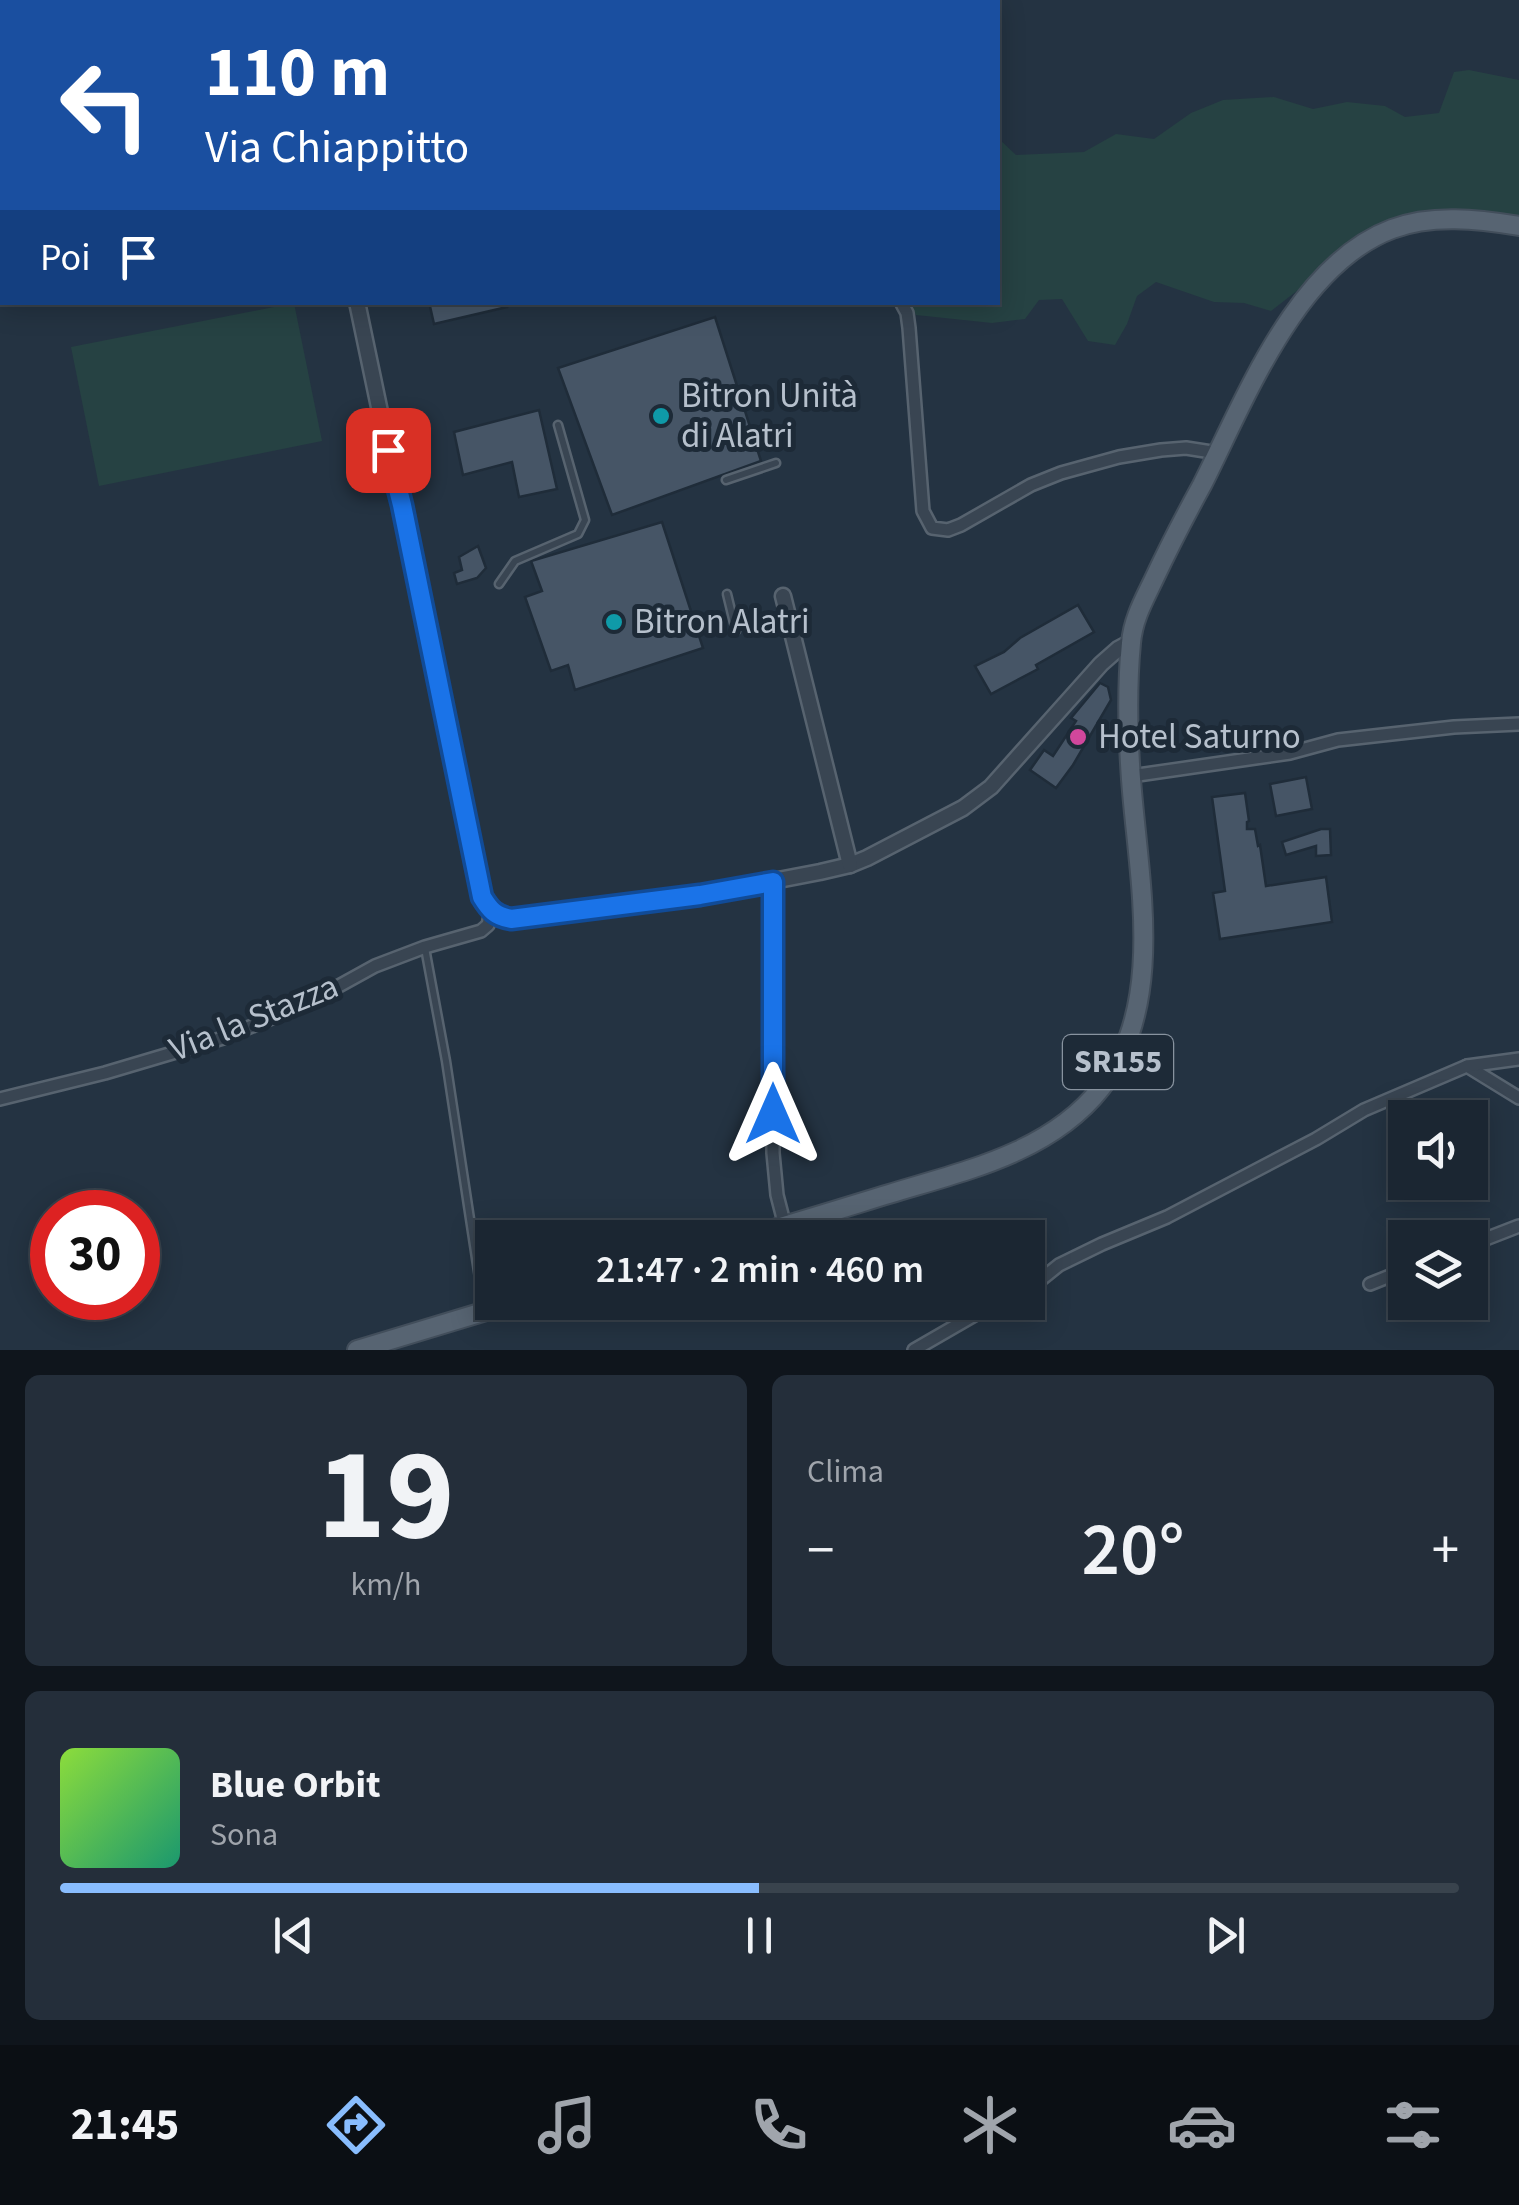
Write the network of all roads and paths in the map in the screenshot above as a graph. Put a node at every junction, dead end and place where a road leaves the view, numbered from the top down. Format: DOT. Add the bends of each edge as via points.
graph roads {
  1 [pos="1519,226"];
  2 [pos="357,305"];
  3 [pos="903,305"];
  4 [pos="558,426"];
  5 [pos="1218,453"];
  6 [pos="776,463"];
  7 [pos="726,480"];
  8 [pos="499,584"];
  9 [pos="727,594"];
  10 [pos="783,596"];
  11 [pos="736,631"];
  12 [pos="1131,642"];
  13 [pos="1519,724"];
  14 [pos="1131,776"];
  15 [pos="850,865"];
  16 [pos="773,882"];
  17 [pos="491,911"];
  18 [pos="425,947"];
  19 [pos="1519,1059"];
  20 [pos="1467,1066"];
  21 [pos="1519,1098"];
  22 [pos="0,1099"];
  23 [pos="784,1220"];
  24 [pos="805,1220"];
  25 [pos="1519,1226"];
  26 [pos="1488,1238"];
  27 [pos="475,1253"];
  28 [pos="1045,1277"];
  29 [pos="1388,1277"];
  30 [pos="1370,1284"];
  31 [pos="475,1315"];
  32 [pos="966,1320"];
  33 [pos="357,1350"];
  34 [pos="914,1350"];
  1 -- 5 [label="main road, SR155" via="1432,220 1366,242 1300,304"];
  2 -- 17 [label="street" via="482,897"];
  3 -- 5 [label="street" via="924,512 932,528 961,526 1031,485 1118,457 1186,448"];
  4 -- 8 [label="lane" via="584,520 578,534 514,560"];
  5 -- 12 [label="main road, SR155" via="1136,616"];
  6 -- 7 [label="lane"];
  9 -- 11 [label="lane"];
  10 -- 15 [label="street"];
  12 -- 14 [label="main road, SR155"];
  12 -- 15 [label="street" via="1101,664 991,787 913,836"];
  13 -- 14 [label="street" via="1338,740"];
  14 -- 24 [label="main road, SR155" via="1144,952 1132,1030 1101,1088 1042,1140 1009,1155"];
  15 -- 16 [label="street"];
  16 -- 17 [label="street" via="511,919"];
  16 -- 23 [label="street" via="773,1153"];
  17 -- 18 [label="street, Via la Stazza" via="481,931"];
  18 -- 22 [label="street, Via la Stazza" via="223,1038"];
  18 -- 27 [label="lane"];
  19 -- 20 [label="street"];
  20 -- 21 [label="street"];
  20 -- 28 [label="street" via="1364,1110"];
  25 -- 26 [label="street"];
  29 -- 30 [label="street"];
  31 -- 33 [label="main road"];
  32 -- 34 [label="street"];
}
